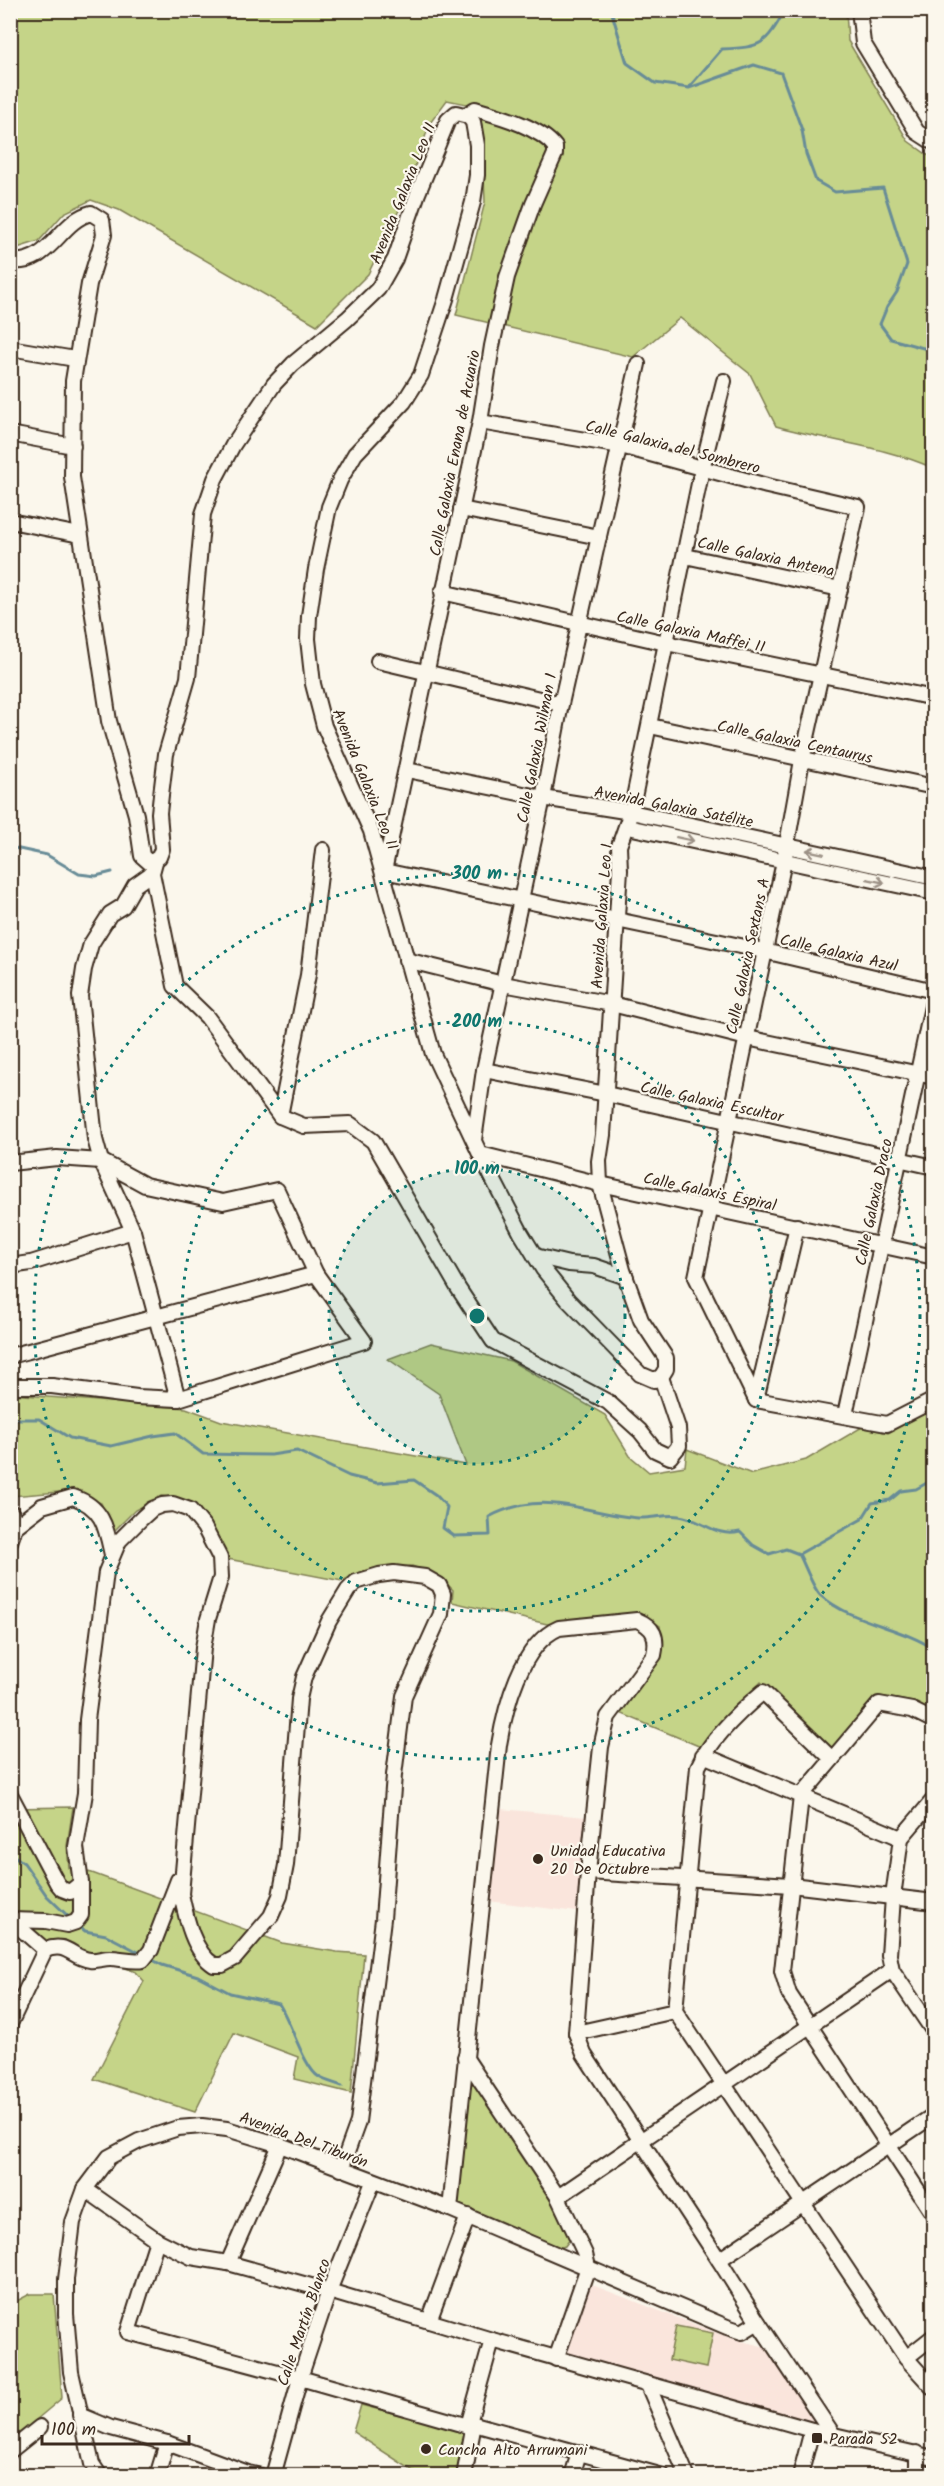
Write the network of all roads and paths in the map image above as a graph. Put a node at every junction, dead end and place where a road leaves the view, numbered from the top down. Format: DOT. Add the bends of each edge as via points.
graph roads {
  1 [pos="859,10"];
  2 [pos="466,115"];
  3 [pos="933,143"];
  4 [pos="10,261"];
  5 [pos="10,348"];
  6 [pos="75,360"];
  7 [pos="638,364"];
  8 [pos="724,381"];
  9 [pos="480,422"];
  10 [pos="10,434"];
  11 [pos="73,446"];
  12 [pos="621,446"];
  13 [pos="702,469"];
  14 [pos="858,507"];
  15 [pos="461,509"];
  16 [pos="10,521"];
  17 [pos="80,535"];
  18 [pos="599,537"];
  19 [pos="685,556"];
  20 [pos="840,589"];
  21 [pos="442,592"];
  22 [pos="579,624"];
  23 [pos="666,643"];
  24 [pos="378,661"];
  25 [pos="427,672"];
  26 [pos="821,674"];
  27 [pos="933,698"];
  28 [pos="561,704"];
  29 [pos="650,726"];
  30 [pos="802,760"];
  31 [pos="407,770"];
  32 [pos="933,787"];
  33 [pos="543,798"];
  34 [pos="632,812"];
  35 [pos="628,827"];
  36 [pos="786,846"];
  37 [pos="323,850"];
  38 [pos="784,861"];
  39 [pos="153,867"];
  40 [pos="384,871"];
  41 [pos="933,878"];
  42 [pos="933,893"];
  43 [pos="522,901"];
  44 [pos="617,919"];
  45 [pos="764,951"];
  46 [pos="406,960"];
  47 [pos="503,984"];
  48 [pos="933,991"];
  49 [pos="933,997"];
  50 [pos="612,1004"];
  51 [pos="747,1038"];
  52 [pos="484,1070"];
  53 [pos="917,1073"];
  54 [pos="933,1077"];
  55 [pos="606,1094"];
  56 [pos="280,1116"];
  57 [pos="729,1121"];
  58 [pos="474,1140"];
  59 [pos="480,1154"];
  60 [pos="898,1159"];
  61 [pos="101,1161"];
  62 [pos="10,1163"];
  63 [pos="933,1167"];
  64 [pos="600,1184"];
  65 [pos="709,1208"];
  66 [pos="797,1226"];
  67 [pos="133,1231"];
  68 [pos="881,1246"];
  69 [pos="535,1256"];
  70 [pos="933,1257"];
  71 [pos="10,1266"];
  72 [pos="316,1274"];
  73 [pos="626,1277"];
  74 [pos="154,1317"];
  75 [pos="10,1356"];
  76 [pos="661,1377"];
  77 [pos="10,1386"];
  78 [pos="178,1400"];
  79 [pos="756,1400"];
  80 [pos="933,1400"];
  81 [pos="844,1415"];
  82 [pos="10,1510"];
  83 [pos="16,1526"];
  84 [pos="10,1542"];
  85 [pos="112,1555"];
  86 [pos="933,1721"];
  87 [pos="703,1755"];
  88 [pos="832,1759"];
  89 [pos="10,1794"];
  90 [pos="801,1796"];
  91 [pos="933,1799"];
  92 [pos="901,1838"];
  93 [pos="588,1872"];
  94 [pos="181,1873"];
  95 [pos="688,1879"];
  96 [pos="81,1883"];
  97 [pos="791,1885"];
  98 [pos="893,1897"];
  99 [pos="933,1902"];
  100 [pos="11,1921"];
  101 [pos="45,1950"];
  102 [pos="892,1970"];
  103 [pos="675,2011"];
  104 [pos="10,2024"];
  105 [pos="810,2026"];
  106 [pos="933,2032"];
  107 [pos="576,2034"];
  108 [pos="465,2057"];
  109 [pos="723,2083"];
  110 [pos="933,2115"];
  111 [pos="641,2140"];
  112 [pos="280,2145"];
  113 [pos="887,2147"];
  114 [pos="340,2169"];
  115 [pos="373,2182"];
  116 [pos="85,2189"];
  117 [pos="558,2197"];
  118 [pos="803,2204"];
  119 [pos="450,2209"];
  120 [pos="933,2215"];
  121 [pos="468,2216"];
  122 [pos="157,2240"];
  123 [pos="720,2260"];
  124 [pos="228,2263"];
  125 [pos="588,2267"];
  126 [pos="329,2291"];
  127 [pos="429,2321"];
  128 [pos="758,2322"];
  129 [pos="933,2336"];
  130 [pos="492,2340"];
  131 [pos="556,2358"];
  132 [pos="906,2358"];
  133 [pos="300,2378"];
  134 [pos="648,2385"];
  135 [pos="933,2389"];
  136 [pos="80,2415"];
  137 [pos="471,2425"];
  138 [pos="40,2427"];
  139 [pos="812,2430"];
  140 [pos="834,2436"];
  141 [pos="168,2443"];
  142 [pos="10,2451"];
  143 [pos="579,2453"];
  144 [pos="917,2453"];
  145 [pos="933,2458"];
  146 [pos="100,2475"];
  147 [pos="157,2475"];
  148 [pos="261,2475"];
  149 [pos="273,2475"];
  150 [pos="464,2475"];
  151 [pos="572,2475"];
  152 [pos="663,2475"];
  153 [pos="687,2475"];
  154 [pos="801,2475"];
  155 [pos="916,2475"];
  1 -- 3 [label="street" via="863,43 917,132"];
  2 -- 9 [label="street, Calle Galaxia Enana de Acuario" via="476,109 500,117 536,132 555,147 507,277"];
  2 -- 39 [label="street, Avenida Galaxia Leo II" via="456,113 448,120 395,259 378,289 274,384 214,479 203,514 188,678 166,754 159,813 162,849"];
  2 -- 40 [label="street, Avenida Galaxia Leo II" via="476,130 477,175 447,299 413,389 356,454 337,485 309,616 310,662 324,726 358,800"];
  4 -- 6 [label="street" via="20,262 49,250 84,215 91,213 102,220 102,242 89,284"];
  5 -- 6 [label="street"];
  6 -- 11 [label="street"];
  7 -- 12 [label="street, Calle Galaxia Wilman 1"];
  8 -- 13 [label="street, Avenida Galaxia Leo I"];
  9 -- 12 [label="street, Calle Galaxia del Sombrero"];
  9 -- 15 [label="street, Calle Galaxia Enana de Acuario"];
  10 -- 11 [label="street"];
  11 -- 17 [label="street" via="72,477"];
  12 -- 13 [label="street, Calle Galaxia del Sombrero"];
  12 -- 18 [label="street, Calle Galaxia Wilman 1"];
  13 -- 14 [label="street, Calle Galaxia del Sombrero"];
  13 -- 19 [label="street, Avenida Galaxia Leo I"];
  14 -- 20 [label="street, Calle Galaxia Sextans A"];
  15 -- 18 [label="street"];
  15 -- 21 [label="street, Calle Galaxia Enana de Acuario"];
  16 -- 17 [label="street"];
  17 -- 39 [label="street" via="116,750 136,815 142,856"];
  18 -- 22 [label="street, Calle Galaxia Wilman 1"];
  19 -- 20 [label="street, Calle Galaxia Antena"];
  19 -- 23 [label="street, Avenida Galaxia Leo I"];
  20 -- 26 [label="street, Calle Galaxia Sextans A"];
  21 -- 22 [label="street, Calle Galaxia Maffei II"];
  21 -- 25 [label="street, Calle Galaxia Enana de Acuario"];
  22 -- 23 [label="street, Calle Galaxia Maffei II"];
  22 -- 28 [label="street, Calle Galaxia Wilman 1"];
  23 -- 26 [label="street, Calle Galaxia Maffei II"];
  23 -- 29 [label="street, Avenida Galaxia Leo I"];
  24 -- 25 [label="street"];
  25 -- 28 [label="street"];
  25 -- 31 [label="street, Calle Galaxia Enana de Acuario"];
  26 -- 27 [label="street, Calle Galaxia Maffei II"];
  26 -- 30 [label="street, Calle Galaxia Sextans A"];
  28 -- 33 [label="street, Calle Galaxia Wilman 1"];
  29 -- 30 [label="street, Calle Galaxia Centaurus"];
  29 -- 34 [label="street, Avenida Galaxia Leo I"];
  30 -- 32 [label="street, Calle Galaxia Centaurus"];
  30 -- 36 [label="street, Calle Galaxia Sextans A"];
  31 -- 33 [label="street, Avenida Galaxia Satélite"];
  31 -- 40 [label="street, Calle Galaxia Enana de Acuario"];
  33 -- 34 [label="street, Avenida Galaxia Satélite"];
  33 -- 43 [label="street, Calle Galaxia Wilman 1"];
  34 -- 35 [label="street, Avenida Galaxia Leo I"];
  34 -- 36 [label="street, Avenida Galaxia Satélite"];
  35 -- 38 [label="street, Avenida Galaxia Satélite, one-way"];
  35 -- 44 [label="street, Avenida Galaxia Leo I" via="619,846"];
  36 -- 38 [label="street, Calle Galaxia Sextans A"];
  41 -- 36 [label="street, Avenida Galaxia Satélite, one-way"];
  37 -- 56 [label="street" via="308,975"];
  38 -- 42 [label="street, Avenida Galaxia Satélite, one-way"];
  38 -- 45 [label="street, Calle Galaxia Sextans A"];
  39 -- 56 [label="street" via="175,986 207,1017"];
  39 -- 61 [label="street" via="135,885 123,906 110,914 91,944 84,969 80,996 94,1138"];
  40 -- 43 [label="street, Calle Galaxia Azul"];
  40 -- 46 [label="street, Avenida Galaxia Leo II"];
  43 -- 44 [label="street, Calle Galaxia Azul"];
  43 -- 47 [label="street, Calle Galaxia Wilman 1"];
  44 -- 45 [label="street, Calle Galaxia Azul"];
  44 -- 50 [label="street, Avenida Galaxia Leo I"];
  45 -- 48 [label="street, Calle Galaxia Azul"];
  45 -- 51 [label="street, Calle Galaxia Sextans A"];
  46 -- 47 [label="street"];
  46 -- 58 [label="street, Avenida Galaxia Leo II" via="433,1054"];
  47 -- 50 [label="street"];
  47 -- 52 [label="street, Calle Galaxia Wilman 1"];
  49 -- 53 [label="street, Calle Galaxia Draco"];
  50 -- 51 [label="street"];
  50 -- 55 [label="street, Avenida Galaxia Leo I"];
  51 -- 53 [label="street"];
  51 -- 57 [label="street, Calle Galaxia Sextans A"];
  52 -- 55 [label="street, Calle Galaxia Escultor"];
  52 -- 58 [label="street, Calle Galaxia Wilman 1"];
  53 -- 54 [label="street"];
  53 -- 60 [label="street, Calle Galaxia Draco"];
  55 -- 57 [label="street, Calle Galaxia Escultor"];
  55 -- 64 [label="street, Avenida Galaxia Leo I"];
  56 -- 76 [label="street, Avenida Galaxia Leo I" via="304,1126 350,1124 373,1141 493,1341 608,1402 655,1450 670,1457 679,1446 678,1428"];
  57 -- 60 [label="street, Calle Galaxia Escultor"];
  57 -- 65 [label="street, Calle Galaxia Sextans A"];
  58 -- 59 [label="street, Avenida Galaxia Leo II"];
  59 -- 64 [label="street, Calle Galaxis Espiral"];
  59 -- 69 [label="street, Avenida Galaxia Leo II"];
  60 -- 63 [label="street, Calle Galaxia Escultor"];
  60 -- 68 [label="street, Calle Galaxia Draco"];
  61 -- 62 [label="street" via="57,1158"];
  61 -- 67 [label="street"];
  61 -- 72 [label="street" via="145,1185 223,1202 277,1190"];
  64 -- 65 [label="street, Calle Galaxis Espiral"];
  64 -- 73 [label="street, Avenida Galaxia Leo I"];
  65 -- 66 [label="street, Calle Galaxis Espiral"];
  65 -- 79 [label="street, Calle Galaxia Sextans A" via="696,1277"];
  66 -- 68 [label="street, Calle Galaxis Espiral"];
  66 -- 79 [label="street"];
  67 -- 71 [label="street"];
  67 -- 74 [label="street"];
  68 -- 70 [label="street, Calle Galaxis Espiral"];
  68 -- 81 [label="street, Calle Galaxia Draco"];
  69 -- 73 [label="street" via="594,1266"];
  69 -- 76 [label="street, Avenida Galaxia Leo II" via="568,1300 640,1374 654,1380"];
  72 -- 74 [label="street"];
  72 -- 78 [label="street" via="364,1341"];
  73 -- 76 [label="street, Avenida Galaxia Leo I" via="642,1320 666,1358"];
  74 -- 75 [label="street"];
  74 -- 78 [label="street"];
  77 -- 78 [label="street" via="52,1386"];
  79 -- 81 [label="street"];
  80 -- 81 [label="street" via="887,1424"];
  82 -- 83 [label="street"];
  83 -- 84 [label="street"];
  83 -- 85 [label="street" via="42,1506 80,1499 100,1516"];
  85 -- 94 [label="street" via="119,1541 152,1509 173,1504 183,1506 196,1517 222,1564 203,1648"];
  85 -- 96 [label="street" via="103,1587 87,1720 85,1793 76,1847"];
  86 -- 88 [label="street" via="912,1710 879,1704"];
  87 -- 88 [label="street" via="762,1692"];
  87 -- 90 [label="street"];
  87 -- 95 [label="street" via="698,1767"];
  88 -- 90 [label="street"];
  89 -- 96 [label="street" via="57,1883 70,1892"];
  90 -- 92 [label="street"];
  90 -- 97 [label="street"];
  91 -- 92 [label="street"];
  92 -- 98 [label="street"];
  93 -- 95 [label="street"];
  93 -- 107 [label="street"];
  93 -- 108 [label="street" via="601,1747 608,1717 656,1646 655,1634 638,1620 551,1632 536,1645 511,1693 499,1745"];
  94 -- 101 [label="street" via="143,1960 90,1960 64,1947"];
  94 -- 114 [label="street" via="185,1914 200,1951 214,1965 229,1962 262,1928 280,1896 286,1865 298,1699 329,1621 356,1582 394,1573 433,1580 442,1594 443,1605 405,1696 358,2122"];
  95 -- 97 [label="street"];
  95 -- 103 [label="street"];
  96 -- 100 [label="street" via="81,1915 76,1922 66,1925"];
  97 -- 98 [label="street"];
  97 -- 105 [label="street" via="782,1971 789,1994"];
  98 -- 99 [label="street"];
  98 -- 102 [label="street" via="889,1955"];
  100 -- 101 [label="street"];
  101 -- 104 [label="street"];
  102 -- 105 [label="street"];
  102 -- 106 [label="street"];
  103 -- 107 [label="street"];
  103 -- 109 [label="street"];
  105 -- 109 [label="street"];
  105 -- 113 [label="street"];
  107 -- 111 [label="street" via="584,2054"];
  108 -- 117 [label="street"];
  108 -- 119 [label="street"];
  109 -- 111 [label="street"];
  109 -- 118 [label="street"];
  110 -- 113 [label="street"];
  111 -- 117 [label="street"];
  111 -- 123 [label="street"];
  112 -- 114 [label="street, Avenida Del Tiburón"];
  112 -- 116 [label="street, Avenida Del Tiburón" via="226,2129 178,2128 139,2141 109,2157"];
  112 -- 124 [label="street"];
  113 -- 118 [label="street"];
  113 -- 120 [label="street"];
  114 -- 115 [label="street, Avenida Del Tiburón"];
  115 -- 119 [label="street, Avenida Del Tiburón"];
  115 -- 126 [label="street, Calle Martín Blanco"];
  116 -- 122 [label="street"];
  116 -- 136 [label="street, Avenida Del Tiburón" via="73,2222 66,2279 71,2372"];
  117 -- 125 [label="street"];
  118 -- 123 [label="street"];
  118 -- 132 [label="street"];
  119 -- 121 [label="street, Avenida Del Tiburón"];
  121 -- 125 [label="street, Avenida Del Tiburón"];
  121 -- 127 [label="street"];
  122 -- 124 [label="street" via="191,2257"];
  122 -- 133 [label="street" via="129,2332"];
  123 -- 128 [label="street"];
  124 -- 126 [label="street"];
  125 -- 128 [label="street, Avenida Del Tiburón" via="742,2332"];
  125 -- 131 [label="street"];
  126 -- 127 [label="street"];
  126 -- 133 [label="street, Calle Martín Blanco"];
  127 -- 130 [label="street"];
  128 -- 140 [label="street"];
  129 -- 132 [label="street"];
  130 -- 131 [label="street"];
  130 -- 137 [label="street"];
  131 -- 134 [label="street"];
  132 -- 135 [label="street"];
  133 -- 137 [label="street"];
  133 -- 149 [label="street, Calle Martín Blanco"];
  134 -- 139 [label="street"];
  134 -- 153 [label="street"];
  136 -- 141 [label="street"];
  136 -- 146 [label="street, Avenida Del Tiburón" via="92,2464"];
  137 -- 143 [label="street"];
  137 -- 150 [label="street"];
  138 -- 142 [label="street"];
  139 -- 140 [label="street"];
  139 -- 154 [label="street"];
  140 -- 144 [label="street"];
  141 -- 147 [label="street"];
  141 -- 148 [label="street"];
  143 -- 151 [label="street"];
  143 -- 152 [label="street"];
  144 -- 145 [label="street"];
  144 -- 155 [label="street"];
}
